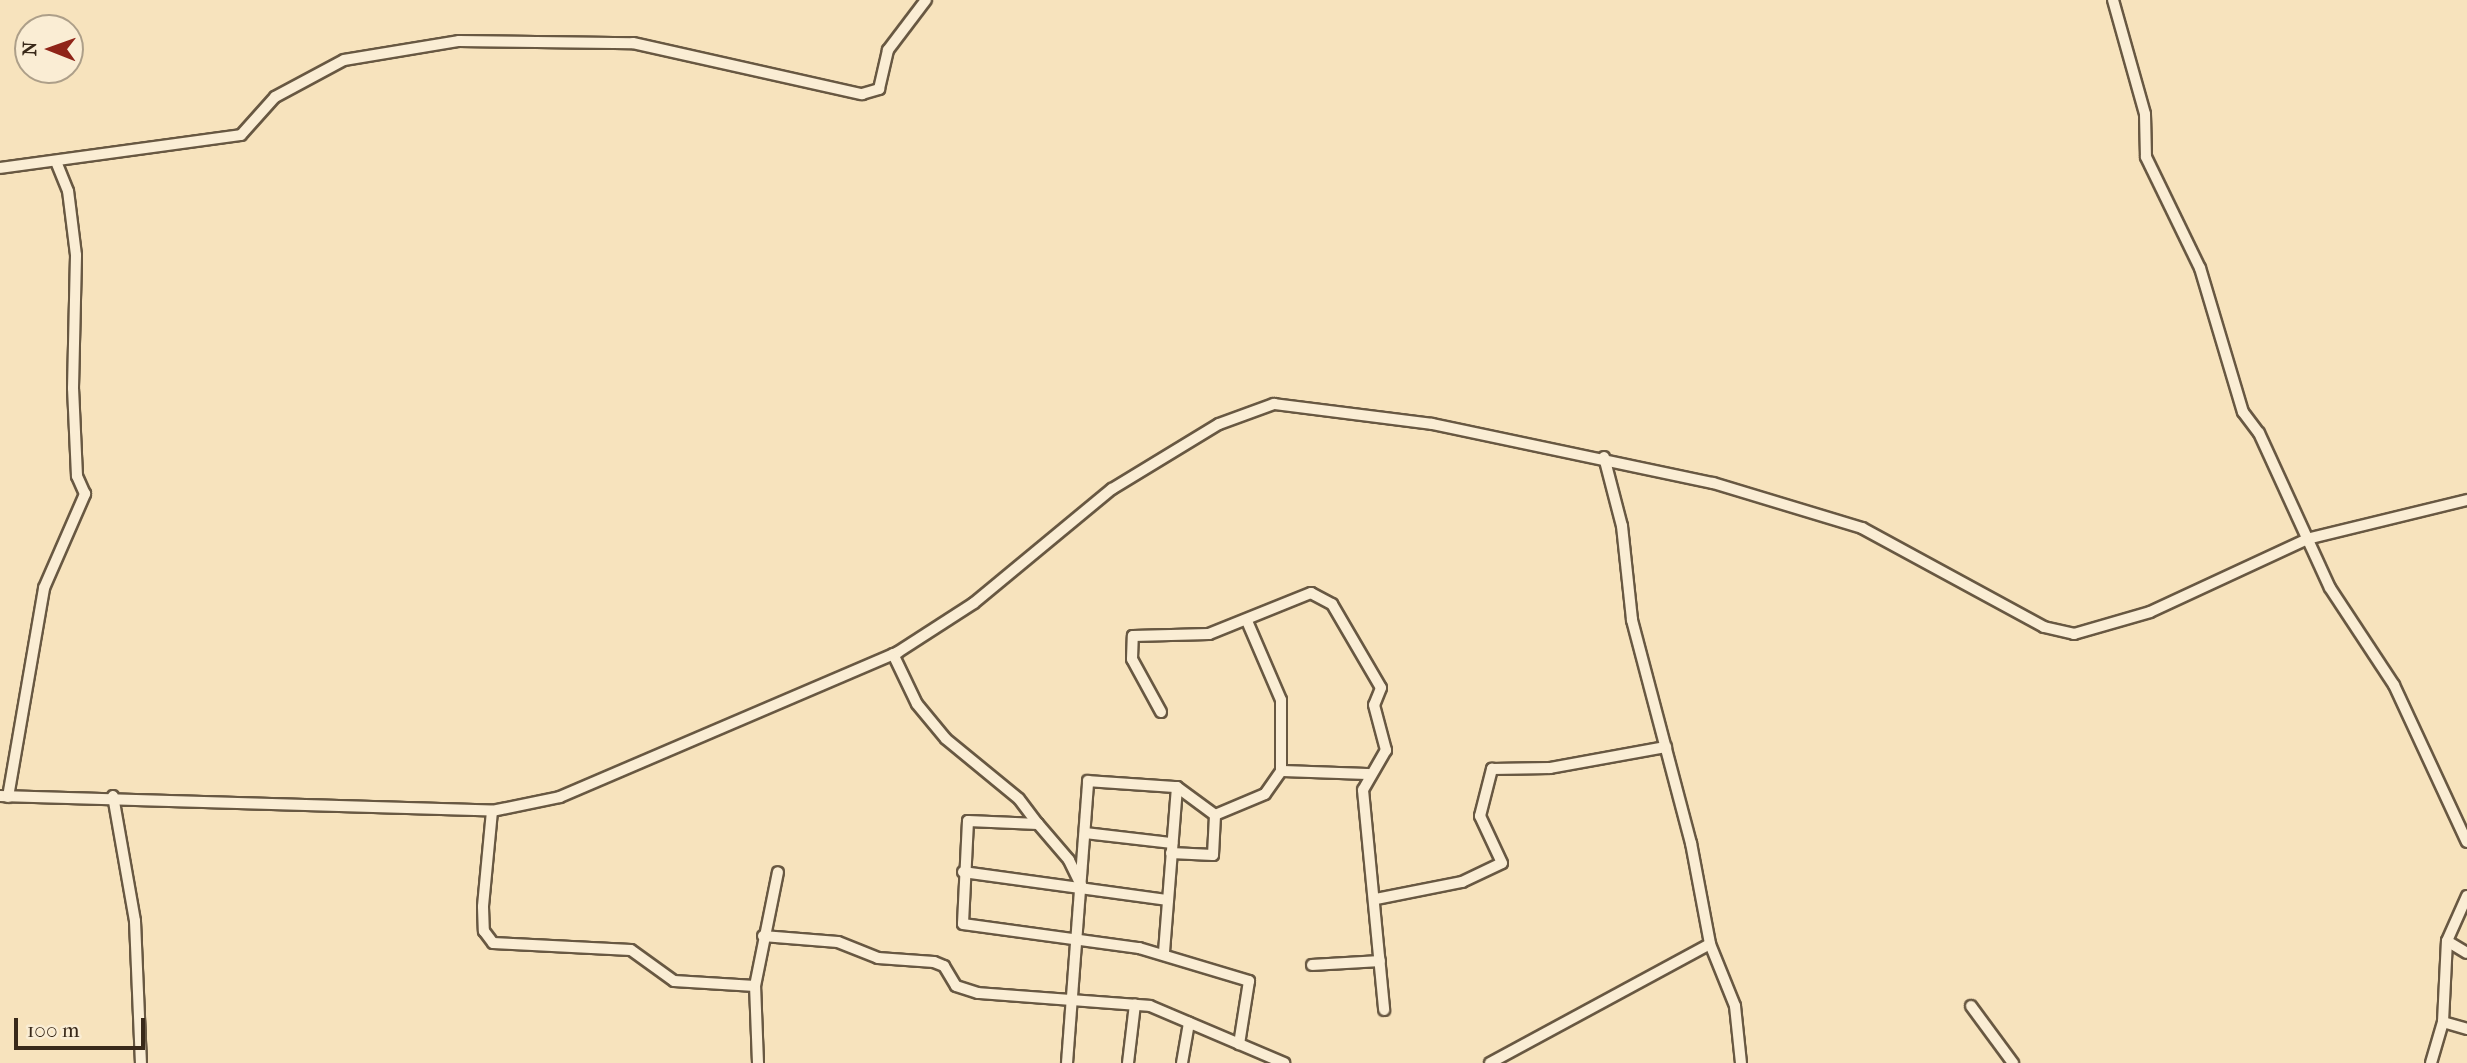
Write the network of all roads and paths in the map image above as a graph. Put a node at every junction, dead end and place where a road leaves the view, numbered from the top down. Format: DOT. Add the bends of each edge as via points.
graph roads {
  1 [pos="926,0"];
  2 [pos="2113,0"];
  3 [pos="56,162"];
  4 [pos="0,168"];
  5 [pos="1604,457"];
  6 [pos="2467,500"];
  7 [pos="2307,539"];
  8 [pos="1247,621"];
  9 [pos="893,654"];
  10 [pos="1161,712"];
  11 [pos="1666,747"];
  12 [pos="1281,771"];
  13 [pos="1369,774"];
  14 [pos="1177,787"];
  15 [pos="113,796"];
  16 [pos="4,797"];
  17 [pos="492,811"];
  18 [pos="1215,814"];
  19 [pos="1038,824"];
  20 [pos="1085,832"];
  21 [pos="2467,842"];
  22 [pos="1172,848"];
  23 [pos="962,872"];
  24 [pos="778,873"];
  25 [pos="1082,887"];
  26 [pos="2467,896"];
  27 [pos="1376,899"];
  28 [pos="1168,900"];
  29 [pos="763,936"];
  30 [pos="1079,941"];
  31 [pos="2446,941"];
  32 [pos="1710,944"];
  33 [pos="2467,953"];
  34 [pos="1164,954"];
  35 [pos="1380,961"];
  36 [pos="1312,965"];
  37 [pos="755,986"];
  38 [pos="1072,999"];
  39 [pos="1135,1004"];
  40 [pos="1971,1006"];
  41 [pos="1384,1010"];
  42 [pos="2443,1022"];
  43 [pos="1189,1023"];
  44 [pos="2467,1029"];
  45 [pos="1239,1044"];
  46 [pos="1131,1062"];
  47 [pos="141,1063"];
  48 [pos="758,1063"];
  49 [pos="1067,1063"];
  50 [pos="1182,1063"];
  51 [pos="1284,1063"];
  52 [pos="1490,1063"];
  53 [pos="1741,1063"];
  54 [pos="2013,1063"];
  55 [pos="2431,1063"];
  1 -- 3 [label="street" via="888,50 879,89 862,94 633,43 459,40 344,60 275,97 241,135"];
  2 -- 7 [label="street" via="2145,114 2146,157 2200,268 2243,412"];
  3 -- 4 [label="street"];
  3 -- 16 [label="street" via="68,191 76,255 76,475 85,494 44,589"];
  5 -- 7 [label="street" via="1862,528 2065,633 2126,622"];
  5 -- 9 [label="street" via="1274,404 1219,424 1112,489 974,603"];
  5 -- 11 [label="street" via="1622,526 1632,620"];
  6 -- 7 [label="street"];
  7 -- 21 [label="street" via="2330,588 2394,685"];
  8 -- 10 [label="street" via="1209,634 1133,636 1132,659"];
  8 -- 12 [label="street" via="1281,700"];
  8 -- 13 [label="street" via="1311,593 1332,604 1381,688 1374,705 1386,750"];
  9 -- 17 [label="street" via="560,797"];
  9 -- 19 [label="street" via="918,704 946,739 1019,799"];
  11 -- 27 [label="street" via="1550,768 1492,769 1480,816 1502,863 1462,882"];
  11 -- 32 [label="street"];
  12 -- 13 [label="street"];
  12 -- 18 [label="street" via="1265,794"];
  13 -- 27 [label="street" via="1363,790"];
  14 -- 18 [label="street"];
  14 -- 20 [label="street" via="1088,780"];
  14 -- 22 [label="street"];
  15 -- 16 [label="street"];
  15 -- 17 [label="street"];
  15 -- 47 [label="street" via="135,921"];
  17 -- 37 [label="street" via="483,907 484,931 493,943 631,950 674,981"];
  18 -- 22 [label="street" via="1213,855"];
  19 -- 23 [label="street" via="968,821"];
  19 -- 25 [label="street" via="1069,860"];
  20 -- 22 [label="street"];
  20 -- 25 [label="street"];
  22 -- 28 [label="street"];
  23 -- 25 [label="street"];
  23 -- 30 [label="street" via="961,916 968,926"];
  24 -- 29 [label="street"];
  25 -- 28 [label="street"];
  25 -- 30 [label="street"];
  26 -- 31 [label="street"];
  27 -- 35 [label="street"];
  28 -- 34 [label="street"];
  29 -- 37 [label="street"];
  29 -- 38 [label="street" via="838,942 878,958 934,962 944,966 956,986 978,993"];
  30 -- 34 [label="street"];
  30 -- 38 [label="street"];
  31 -- 33 [label="street"];
  31 -- 42 [label="street"];
  32 -- 52 [label="street"];
  32 -- 53 [label="street" via="1735,1006"];
  34 -- 45 [label="street" via="1249,981"];
  35 -- 36 [label="street"];
  35 -- 41 [label="street"];
  37 -- 48 [label="street"];
  38 -- 39 [label="street"];
  38 -- 49 [label="street"];
  39 -- 43 [label="street"];
  39 -- 46 [label="street"];
  40 -- 54 [label="street"];
  42 -- 44 [label="street"];
  42 -- 55 [label="street"];
  43 -- 45 [label="street"];
  43 -- 50 [label="street"];
  45 -- 51 [label="street"];
}
